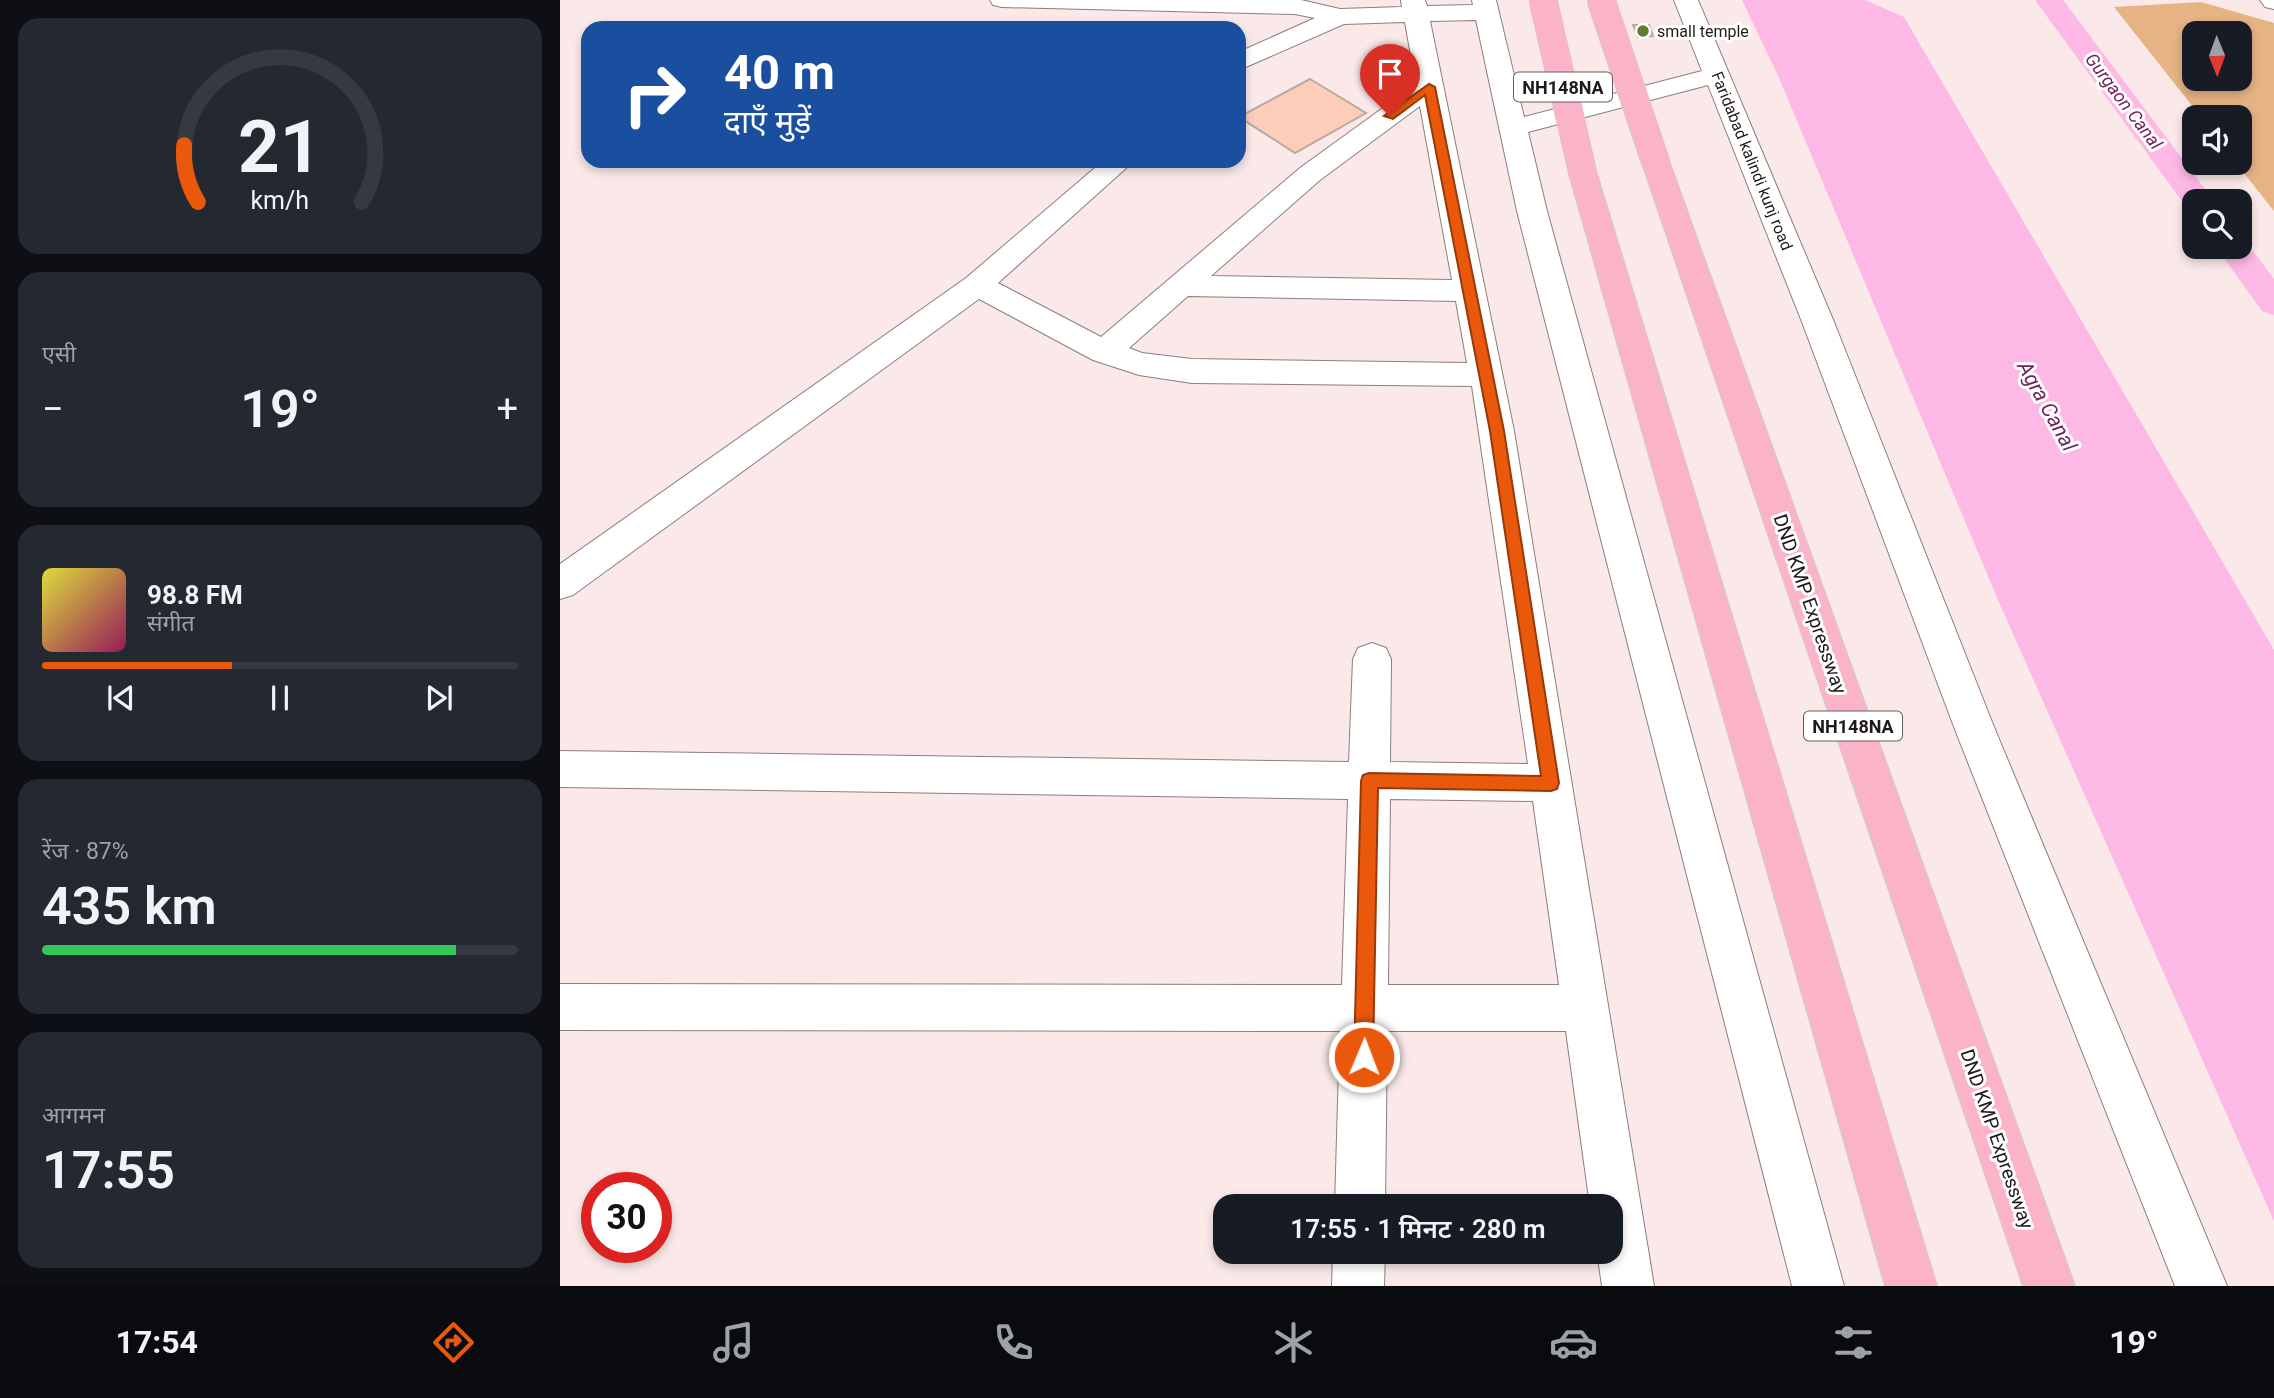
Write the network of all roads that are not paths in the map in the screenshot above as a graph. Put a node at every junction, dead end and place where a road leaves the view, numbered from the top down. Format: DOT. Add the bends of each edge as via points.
graph roads {
  1 [pos="1002,0"];
  2 [pos="1543,0"];
  3 [pos="1601,0"];
  4 [pos="1687,0"];
  5 [pos="1289,3"];
  6 [pos="1485,6"];
  7 [pos="1414,8"];
  8 [pos="1340,17"];
  9 [pos="1246,58"];
  10 [pos="1717,75"];
  11 [pos="1429,87"];
  12 [pos="1513,128"];
  13 [pos="1112,168"];
  14 [pos="977,285"];
  15 [pos="1180,286"];
  16 [pos="1468,291"];
  17 [pos="1104,352"];
  18 [pos="1485,375"];
  19 [pos="560,584"];
  20 [pos="1372,659"];
  21 [pos="560,769"];
  22 [pos="1369,781"];
  23 [pos="1551,783"];
  24 [pos="560,1007"];
  25 [pos="1365,1008"];
  26 [pos="1585,1008"];
  27 [pos="1360,1194"];
  28 [pos="1359,1264"];
  29 [pos="1358,1286"];
  30 [pos="1628,1286"];
  31 [pos="1818,1286"];
  32 [pos="1911,1286"];
  33 [pos="2049,1286"];
  34 [pos="2201,1286"];
  1 -- 5 [label="street"];
  2 -- 32 [label="highway, NH148NA, bridge" via="1583,174"];
  3 -- 33 [label="highway, DND KMP Expressway / NH148NA, bridge"];
  4 -- 10 [label="street, Faridabad kalindi kunj road"];
  5 -- 8 [label="street"];
  6 -- 7 [label="street"];
  6 -- 12 [label="street"];
  7 -- 8 [label="street"];
  7 -- 11 [label="street"];
  8 -- 9 [label="street"];
  10 -- 12 [label="street"];
  10 -- 34 [label="street, Faridabad kalindi kunj road"];
  11 -- 15 [label="street" via="1310,174"];
  11 -- 16 [label="street"];
  12 -- 31 [label="street"];
  13 -- 14 [label="street"];
  14 -- 17 [label="street"];
  14 -- 19 [label="street"];
  15 -- 16 [label="street"];
  15 -- 17 [label="street"];
  16 -- 18 [label="street"];
  17 -- 18 [label="street" via="1139,364 1192,371"];
  18 -- 23 [label="street"];
  20 -- 22 [label="street"];
  21 -- 22 [label="street"];
  22 -- 23 [label="street"];
  22 -- 25 [label="street"];
  23 -- 26 [label="street"];
  24 -- 25 [label="street"];
  25 -- 26 [label="street"];
  25 -- 27 [label="street"];
  26 -- 30 [label="street"];
  28 -- 29 [label="street"];
}
